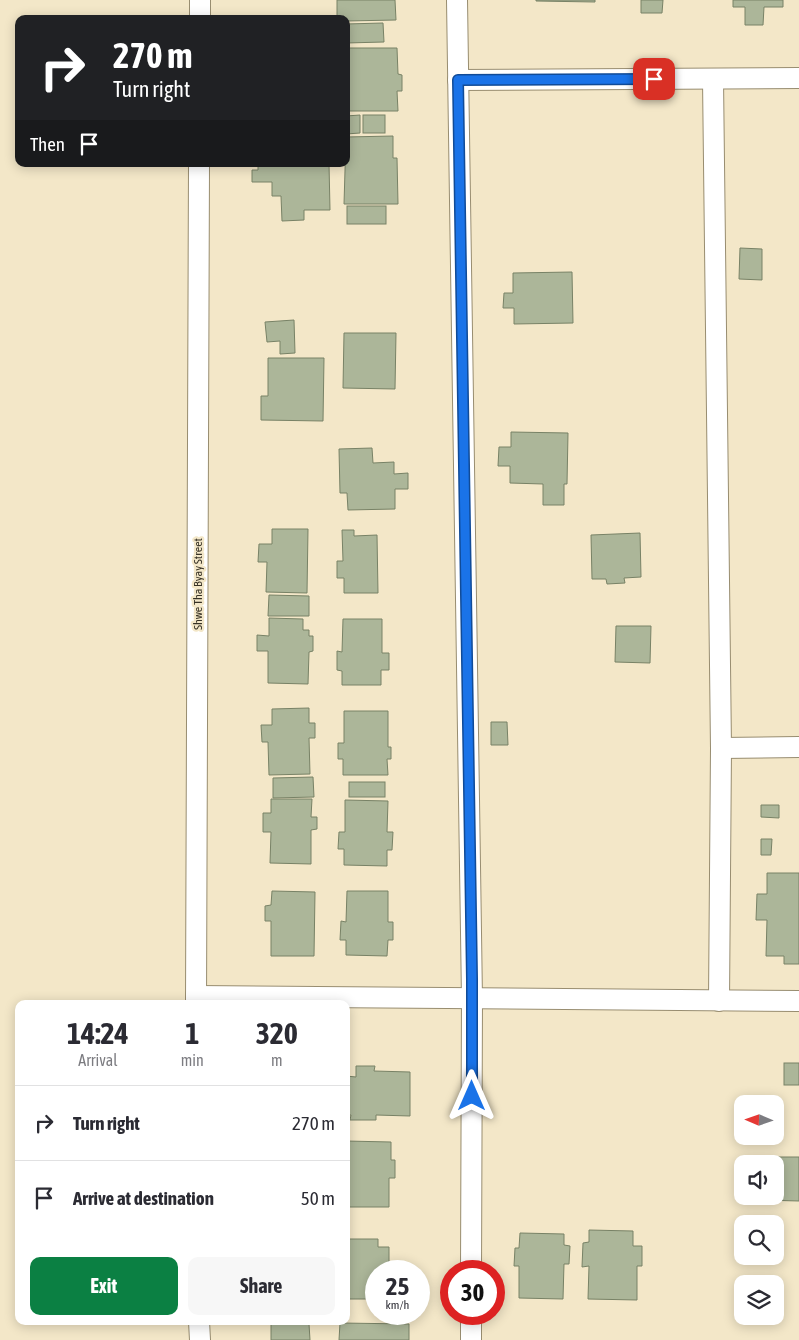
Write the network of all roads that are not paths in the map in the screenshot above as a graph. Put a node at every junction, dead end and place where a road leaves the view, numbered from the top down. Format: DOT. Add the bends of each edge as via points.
graph roads {
  1 [pos="200,0"];
  2 [pos="457,0"];
  3 [pos="200,15"];
  4 [pos="799,78"];
  5 [pos="713,79"];
  6 [pos="458,80"];
  7 [pos="199,167"];
  8 [pos="799,747"];
  9 [pos="721,748"];
  10 [pos="472,999"];
  11 [pos="196,1000"];
  12 [pos="719,1001"];
  13 [pos="799,1001"];
  14 [pos="471,1260"];
  15 [pos="199,1325"];
  16 [pos="471,1325"];
  17 [pos="200,1340"];
  18 [pos="471,1340"];
  1 -- 3 [label="street"];
  2 -- 6 [label="street"];
  4 -- 5 [label="street"];
  5 -- 6 [label="street"];
  5 -- 9 [label="street"];
  6 -- 10 [label="street"];
  7 -- 11 [label="street, Shwe Tha Byay Street"];
  8 -- 9 [label="street"];
  9 -- 12 [label="street"];
  10 -- 11 [label="street"];
  10 -- 12 [label="street"];
  10 -- 14 [label="street"];
  12 -- 13 [label="street"];
  15 -- 17 [label="street"];
  16 -- 18 [label="street"];
}
